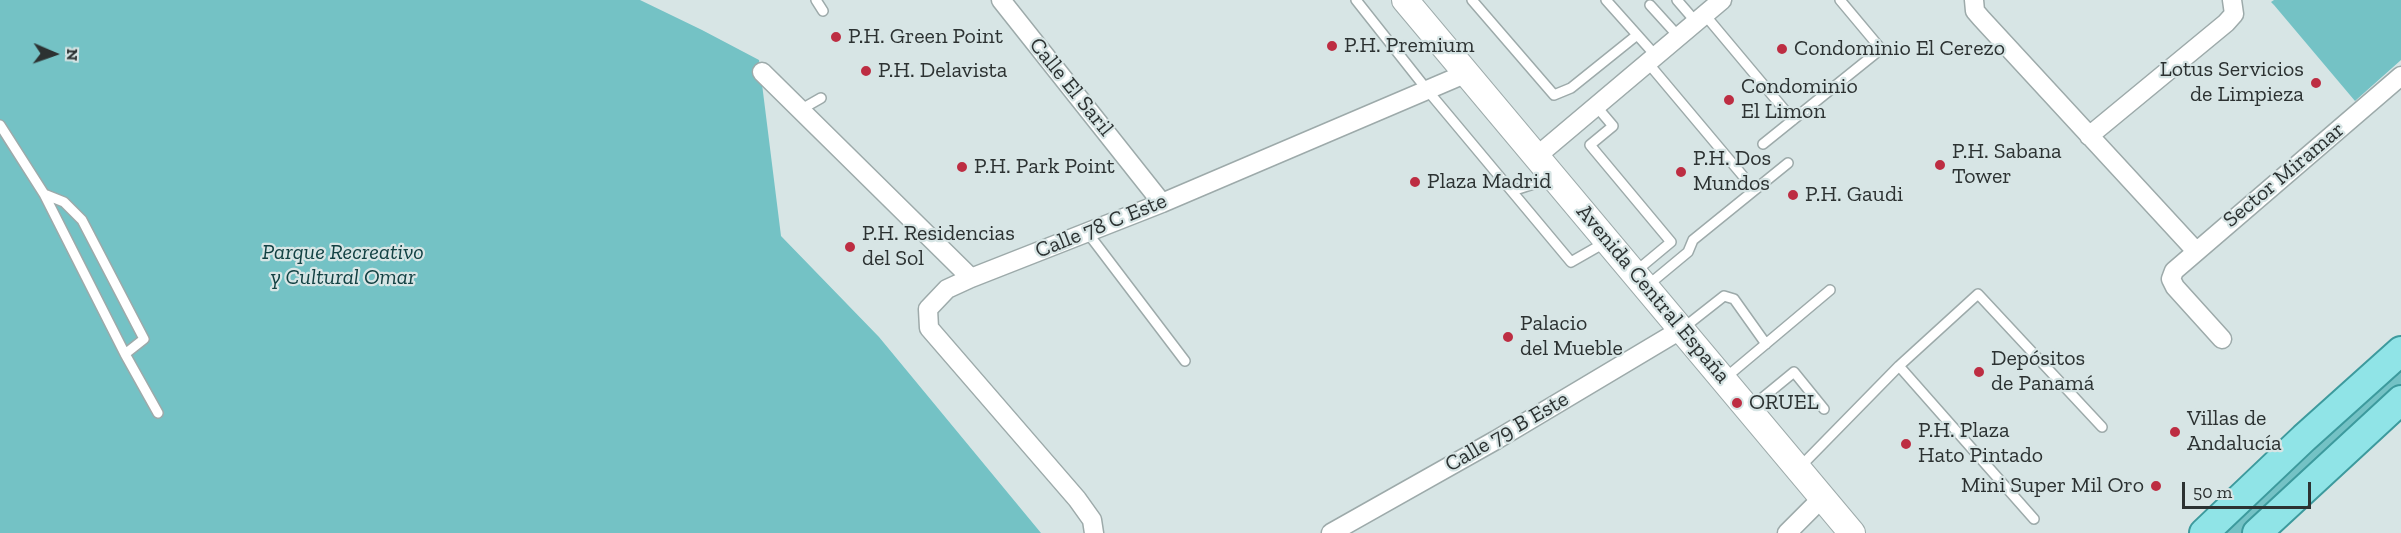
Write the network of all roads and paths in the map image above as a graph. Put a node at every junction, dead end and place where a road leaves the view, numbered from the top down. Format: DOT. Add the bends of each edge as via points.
graph roads {
  1 [pos="816,0"];
  2 [pos="1001,0"];
  3 [pos="1356,0"];
  4 [pos="1405,0"];
  5 [pos="1472,0"];
  6 [pos="1606,0"];
  7 [pos="1677,0"];
  8 [pos="1722,0"];
  9 [pos="1840,0"];
  10 [pos="1974,0"];
  11 [pos="2232,0"];
  12 [pos="1650,5"];
  13 [pos="823,11"];
  14 [pos="1700,19"];
  15 [pos="1637,35"];
  16 [pos="1678,37"];
  17 [pos="1652,60"];
  18 [pos="762,72"];
  19 [pos="1467,74"];
  20 [pos="2401,76"];
  21 [pos="1428,91"];
  22 [pos="821,98"];
  23 [pos="1596,106"];
  24 [pos="800,110"];
  25 [pos="1793,120"];
  26 [pos="0,125"];
  27 [pos="2089,136"];
  28 [pos="1763,144"];
  29 [pos="1537,156"];
  30 [pos="1788,163"];
  31 [pos="1743,176"];
  32 [pos="1555,177"];
  33 [pos="1512,191"];
  34 [pos="44,194"];
  35 [pos="1162,202"];
  36 [pos="1087,232"];
  37 [pos="1609,240"];
  38 [pos="2195,250"];
  39 [pos="970,278"];
  40 [pos="1641,279"];
  41 [pos="1830,290"];
  42 [pos="1682,329"];
  43 [pos="2222,339"];
  44 [pos="1766,344"];
  45 [pos="2401,351"];
  46 [pos="125,354"];
  47 [pos="1185,361"];
  48 [pos="1899,366"];
  49 [pos="1724,379"];
  50 [pos="2401,400"];
  51 [pos="1749,409"];
  52 [pos="1824,409"];
  53 [pos="158,413"];
  54 [pos="2102,427"];
  55 [pos="1798,468"];
  56 [pos="1823,497"];
  57 [pos="2034,519"];
  58 [pos="1094,533"];
  59 [pos="1331,533"];
  60 [pos="1787,533"];
  61 [pos="1852,533"];
  62 [pos="2204,533"];
  63 [pos="2257,533"];
  1 -- 13 [label="lane"];
  2 -- 35 [label="street, Calle El Saril"];
  3 -- 21 [label="lane"];
  4 -- 19 [label="main road, Avenida Central España"];
  5 -- 15 [label="lane" via="1554,95 1571,88"];
  6 -- 15 [label="lane"];
  7 -- 14 [label="lane"];
  8 -- 14 [label="street"];
  9 -- 25 [label="lane" via="1881,49"];
  10 -- 27 [label="street" via="1975,11"];
  11 -- 27 [label="street" via="2234,14 2226,23"];
  12 -- 16 [label="lane"];
  14 -- 16 [label="street"];
  14 -- 25 [label="lane"];
  15 -- 17 [label="lane"];
  16 -- 17 [label="street"];
  17 -- 23 [label="street"];
  17 -- 31 [label="lane"];
  18 -- 24 [label="street"];
  19 -- 21 [label="street, Calle 78 C Este"];
  19 -- 29 [label="main road, Avenida Central España"];
  20 -- 38 [label="street, Sector Miramar"];
  21 -- 33 [label="lane"];
  21 -- 35 [label="street, Calle 78 C Este"];
  22 -- 24 [label="lane"];
  23 -- 29 [label="street"];
  23 -- 40 [label="lane" via="1613,126 1590,145 1671,242"];
  24 -- 39 [label="street"];
  25 -- 28 [label="lane"];
  26 -- 34 [label="lane"];
  27 -- 38 [label="street"];
  29 -- 32 [label="main road, Avenida Central España"];
  30 -- 40 [label="lane" via="1693,240 1688,252"];
  32 -- 33 [label="lane"];
  32 -- 37 [label="main road, Avenida Central España"];
  33 -- 37 [label="lane" via="1571,262"];
  34 -- 46 [label="lane"];
  34 -- 46 [label="lane" via="64,202 82,220 144,339"];
  35 -- 36 [label="street, Calle 78 C Este"];
  36 -- 39 [label="street, Calle 78 C Este"];
  36 -- 47 [label="lane"];
  37 -- 40 [label="main road, Avenida Central España"];
  38 -- 43 [label="street, Sector Miramar" via="2171,279"];
  39 -- 58 [label="street, Calle 78 C Este" via="947,289 928,309 929,328 1077,499 1092,520"];
  40 -- 42 [label="main road, Avenida Central España"];
  41 -- 44 [label="lane"];
  42 -- 44 [label="lane" via="1724,296 1734,299"];
  42 -- 49 [label="main road, Avenida Central España"];
  42 -- 59 [label="street, Calle 79 B Este"];
  44 -- 49 [label="lane"];
  45 -- 62 [label="main road"];
  46 -- 53 [label="lane"];
  48 -- 54 [label="lane" via="1977,294"];
  48 -- 55 [label="lane"];
  48 -- 57 [label="lane"];
  49 -- 51 [label="main road, Avenida Central España"];
  50 -- 63 [label="main road"];
  51 -- 52 [label="lane" via="1794,372"];
  51 -- 55 [label="main road, Avenida Central España"];
  55 -- 56 [label="main road, Avenida Central España"];
  56 -- 60 [label="street"];
  56 -- 61 [label="main road, Avenida Central España"];
}
